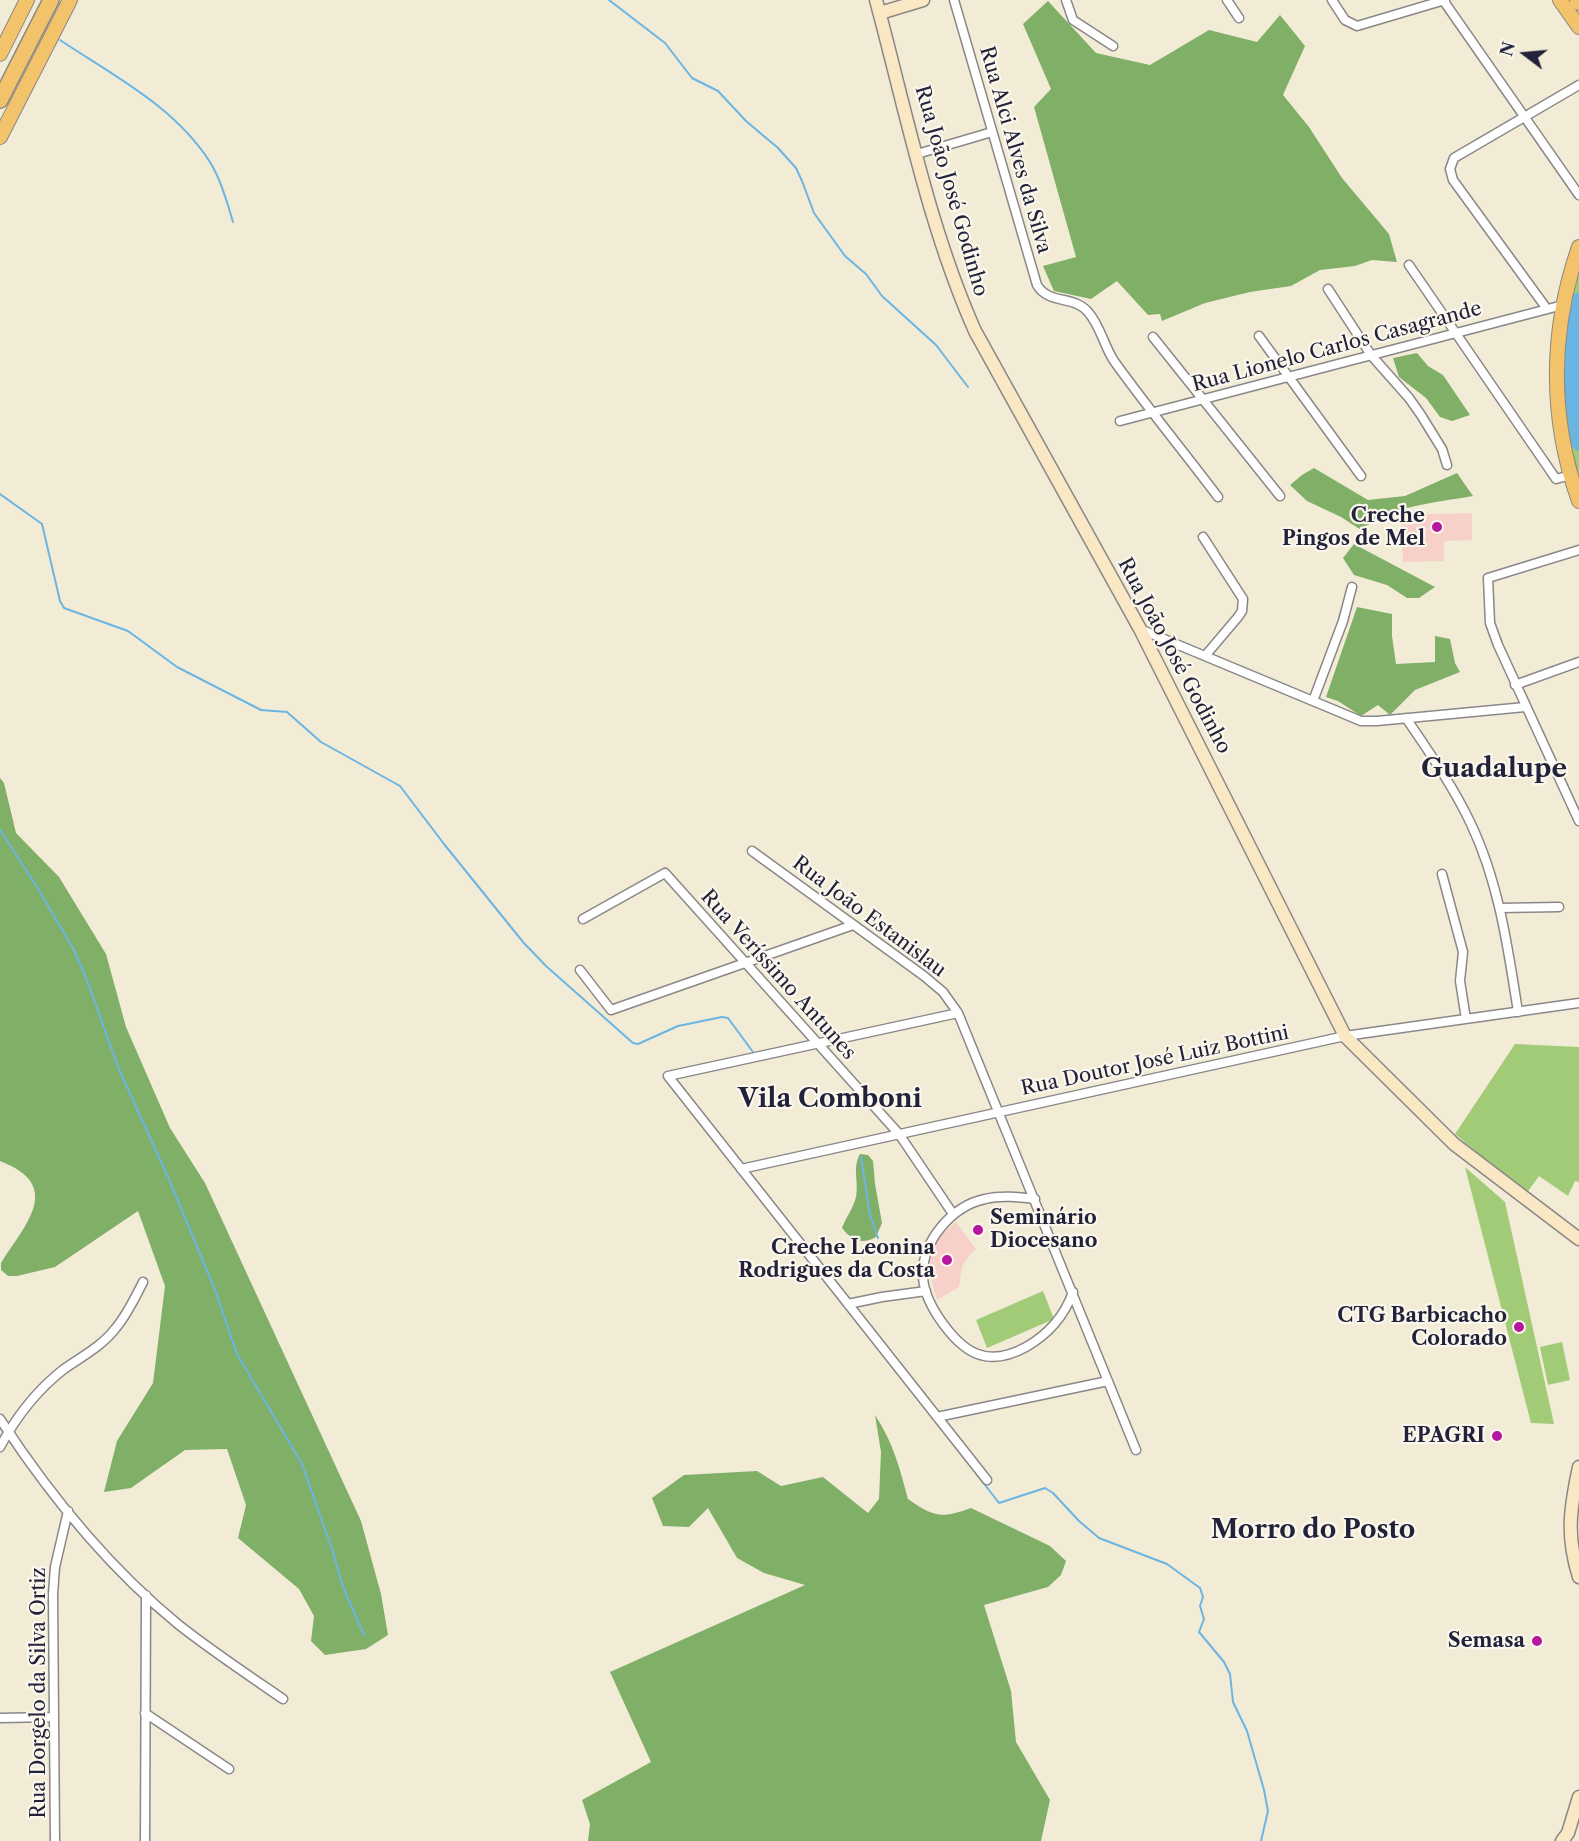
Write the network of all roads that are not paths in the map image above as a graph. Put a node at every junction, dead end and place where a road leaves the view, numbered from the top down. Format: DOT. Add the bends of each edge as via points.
graph roads {
  1 [pos="27,0"];
  2 [pos="51,0"];
  3 [pos="70,0"];
  4 [pos="923,0"];
  5 [pos="954,0"];
  6 [pos="1066,0"];
  7 [pos="1227,0"];
  8 [pos="1332,0"];
  9 [pos="1444,0"];
  10 [pos="1560,0"];
  11 [pos="879,4"];
  12 [pos="1239,18"];
  13 [pos="1579,27"];
  14 [pos="1113,46"];
  15 [pos="0,54"];
  16 [pos="1579,86"];
  17 [pos="0,100"];
  18 [pos="1525,117"];
  19 [pos="992,132"];
  20 [pos="0,137"];
  21 [pos="917,154"];
  22 [pos="1579,195"];
  23 [pos="1579,247"];
  24 [pos="1409,265"];
  25 [pos="1328,289"];
  26 [pos="1563,305"];
  27 [pos="1547,309"];
  28 [pos="1456,333"];
  29 [pos="1259,336"];
  30 [pos="1154,337"];
  31 [pos="1371,355"];
  32 [pos="1288,377"];
  33 [pos="1203,399"];
  34 [pos="1154,412"];
  35 [pos="1120,421"];
  36 [pos="1448,465"];
  37 [pos="1571,475"];
  38 [pos="1361,476"];
  39 [pos="1280,496"];
  40 [pos="1218,497"];
  41 [pos="1579,501"];
  42 [pos="1203,537"];
  43 [pos="1579,550"];
  44 [pos="1352,587"];
  45 [pos="1140,629"];
  46 [pos="1205,656"];
  47 [pos="1579,662"];
  48 [pos="1515,685"];
  49 [pos="1312,701"];
  50 [pos="1525,706"];
  51 [pos="1406,717"];
  52 [pos="1579,821"];
  53 [pos="752,851"];
  54 [pos="1442,874"];
  55 [pos="1559,907"];
  56 [pos="1500,908"];
  57 [pos="583,919"];
  58 [pos="853,924"];
  59 [pos="745,963"];
  60 [pos="580,970"];
  61 [pos="1579,1003"];
  62 [pos="1518,1012"];
  63 [pos="958,1013"];
  64 [pos="1466,1019"];
  65 [pos="1345,1036"];
  66 [pos="818,1043"];
  67 [pos="1000,1112"];
  68 [pos="899,1134"];
  69 [pos="741,1169"];
  70 [pos="1035,1199"];
  71 [pos="953,1214"];
  72 [pos="1579,1239"];
  73 [pos="143,1282"];
  74 [pos="926,1291"];
  75 [pos="1072,1292"];
  76 [pos="848,1304"];
  77 [pos="1108,1381"];
  78 [pos="937,1417"];
  79 [pos="0,1419"];
  80 [pos="8,1432"];
  81 [pos="0,1447"];
  82 [pos="1136,1450"];
  83 [pos="1579,1467"];
  84 [pos="987,1480"];
  85 [pos="68,1511"];
  86 [pos="1579,1577"];
  87 [pos="146,1595"];
  88 [pos="283,1699"];
  89 [pos="145,1713"];
  90 [pos="0,1718"];
  91 [pos="54,1718"];
  92 [pos="229,1769"];
  93 [pos="1579,1797"];
  94 [pos="1569,1834"];
  95 [pos="55,1841"];
  96 [pos="145,1841"];
  1 -- 15 [label="main road"];
  2 -- 17 [label="highway"];
  3 -- 20 [label="main road"];
  4 -- 11 [label="street"];
  5 -- 19 [label="street, Rua Alci Alves da Silva"];
  6 -- 14 [label="street" via="1073,20"];
  7 -- 12 [label="street"];
  8 -- 9 [label="street" via="1345,20 1362,26"];
  9 -- 18 [label="street"];
  10 -- 13 [label="main road"];
  11 -- 21 [label="street, Rua João José Godinho"];
  16 -- 18 [label="street"];
  18 -- 22 [label="street"];
  18 -- 27 [label="street" via="1454,158 1450,169 1453,180"];
  19 -- 21 [label="street"];
  19 -- 34 [label="street, Rua Alci Alves da Silva" via="1041,292 1088,310 1111,356"];
  21 -- 45 [label="street, Rua João José Godinho" via="946,258 979,341"];
  23 -- 26 [label="main road"];
  24 -- 28 [label="street"];
  25 -- 31 [label="street"];
  26 -- 27 [label="street, Rua Lionelo Carlos Casagrande"];
  26 -- 37 [label="main road" via="1556,382 1560,432"];
  27 -- 28 [label="street, Rua Lionelo Carlos Casagrande"];
  28 -- 31 [label="street, Rua Lionelo Carlos Casagrande"];
  28 -- 37 [label="street" via="1556,479"];
  29 -- 32 [label="street"];
  30 -- 33 [label="street"];
  31 -- 32 [label="street, Rua Lionelo Carlos Casagrande"];
  31 -- 36 [label="street" via="1421,415"];
  32 -- 33 [label="street, Rua Lionelo Carlos Casagrande"];
  32 -- 38 [label="street"];
  33 -- 34 [label="street, Rua Lionelo Carlos Casagrande"];
  33 -- 39 [label="street"];
  34 -- 35 [label="street, Rua Lionelo Carlos Casagrande"];
  34 -- 40 [label="street"];
  37 -- 41 [label="main road"];
  42 -- 46 [label="street" via="1243,599 1238,617"];
  43 -- 48 [label="street" via="1488,578 1490,623"];
  44 -- 49 [label="street"];
  45 -- 46 [label="street"];
  45 -- 65 [label="street, Rua João José Godinho"];
  46 -- 49 [label="street"];
  47 -- 48 [label="street"];
  48 -- 50 [label="street"];
  49 -- 51 [label="street" via="1361,721"];
  50 -- 51 [label="street"];
  50 -- 52 [label="street"];
  51 -- 56 [label="street" via="1471,825"];
  53 -- 58 [label="street, Rua João Estanislau"];
  54 -- 64 [label="street" via="1463,952 1460,981"];
  55 -- 56 [label="street"];
  56 -- 62 [label="street"];
  57 -- 59 [label="street, Rua Veríssimo Antunes" via="665,873"];
  58 -- 59 [label="street"];
  58 -- 63 [label="street, Rua João Estanislau" via="933,983"];
  59 -- 60 [label="street" via="611,1010"];
  59 -- 66 [label="street, Rua Veríssimo Antunes"];
  61 -- 62 [label="street, Rua Doutor José Luiz Bottini"];
  62 -- 64 [label="street, Rua Doutor José Luiz Bottini"];
  63 -- 66 [label="street"];
  63 -- 67 [label="street, Rua João Estanislau"];
  64 -- 65 [label="street, Rua Doutor José Luiz Bottini"];
  65 -- 67 [label="street, Rua Doutor José Luiz Bottini"];
  65 -- 72 [label="street, Rua João José Godinho" via="1455,1144"];
  66 -- 68 [label="street, Rua Veríssimo Antunes"];
  66 -- 69 [label="street" via="668,1076"];
  67 -- 68 [label="street, Rua Doutor José Luiz Bottini"];
  67 -- 70 [label="street, Rua João Estanislau"];
  68 -- 69 [label="street, Rua Doutor José Luiz Bottini"];
  68 -- 71 [label="street, Rua Veríssimo Antunes"];
  69 -- 76 [label="street"];
  70 -- 71 [label="street" via="984,1199"];
  70 -- 75 [label="street, Rua João Estanislau"];
  71 -- 74 [label="street" via="926,1255"];
  73 -- 80 [label="street" via="114,1331 40,1391"];
  74 -- 75 [label="street" via="936,1314 960,1345 992,1357 1019,1351 1046,1334 1062,1315"];
  74 -- 76 [label="street"];
  75 -- 77 [label="street, Rua João Estanislau"];
  76 -- 78 [label="street"];
  77 -- 78 [label="street"];
  77 -- 82 [label="street, Rua João Estanislau"];
  78 -- 84 [label="street"];
  79 -- 80 [label="street"];
  80 -- 81 [label="street"];
  80 -- 85 [label="street"];
  83 -- 86 [label="street" via="1569,1525"];
  85 -- 87 [label="street"];
  85 -- 91 [label="street, Rua Dorgelo da Silva Ortiz" via="53,1594"];
  87 -- 88 [label="street" via="179,1625"];
  87 -- 89 [label="street"];
  89 -- 92 [label="street"];
  89 -- 96 [label="street"];
  90 -- 91 [label="street"];
  91 -- 95 [label="street, Rua Dorgelo da Silva Ortiz"];
  93 -- 94 [label="street"];
}
